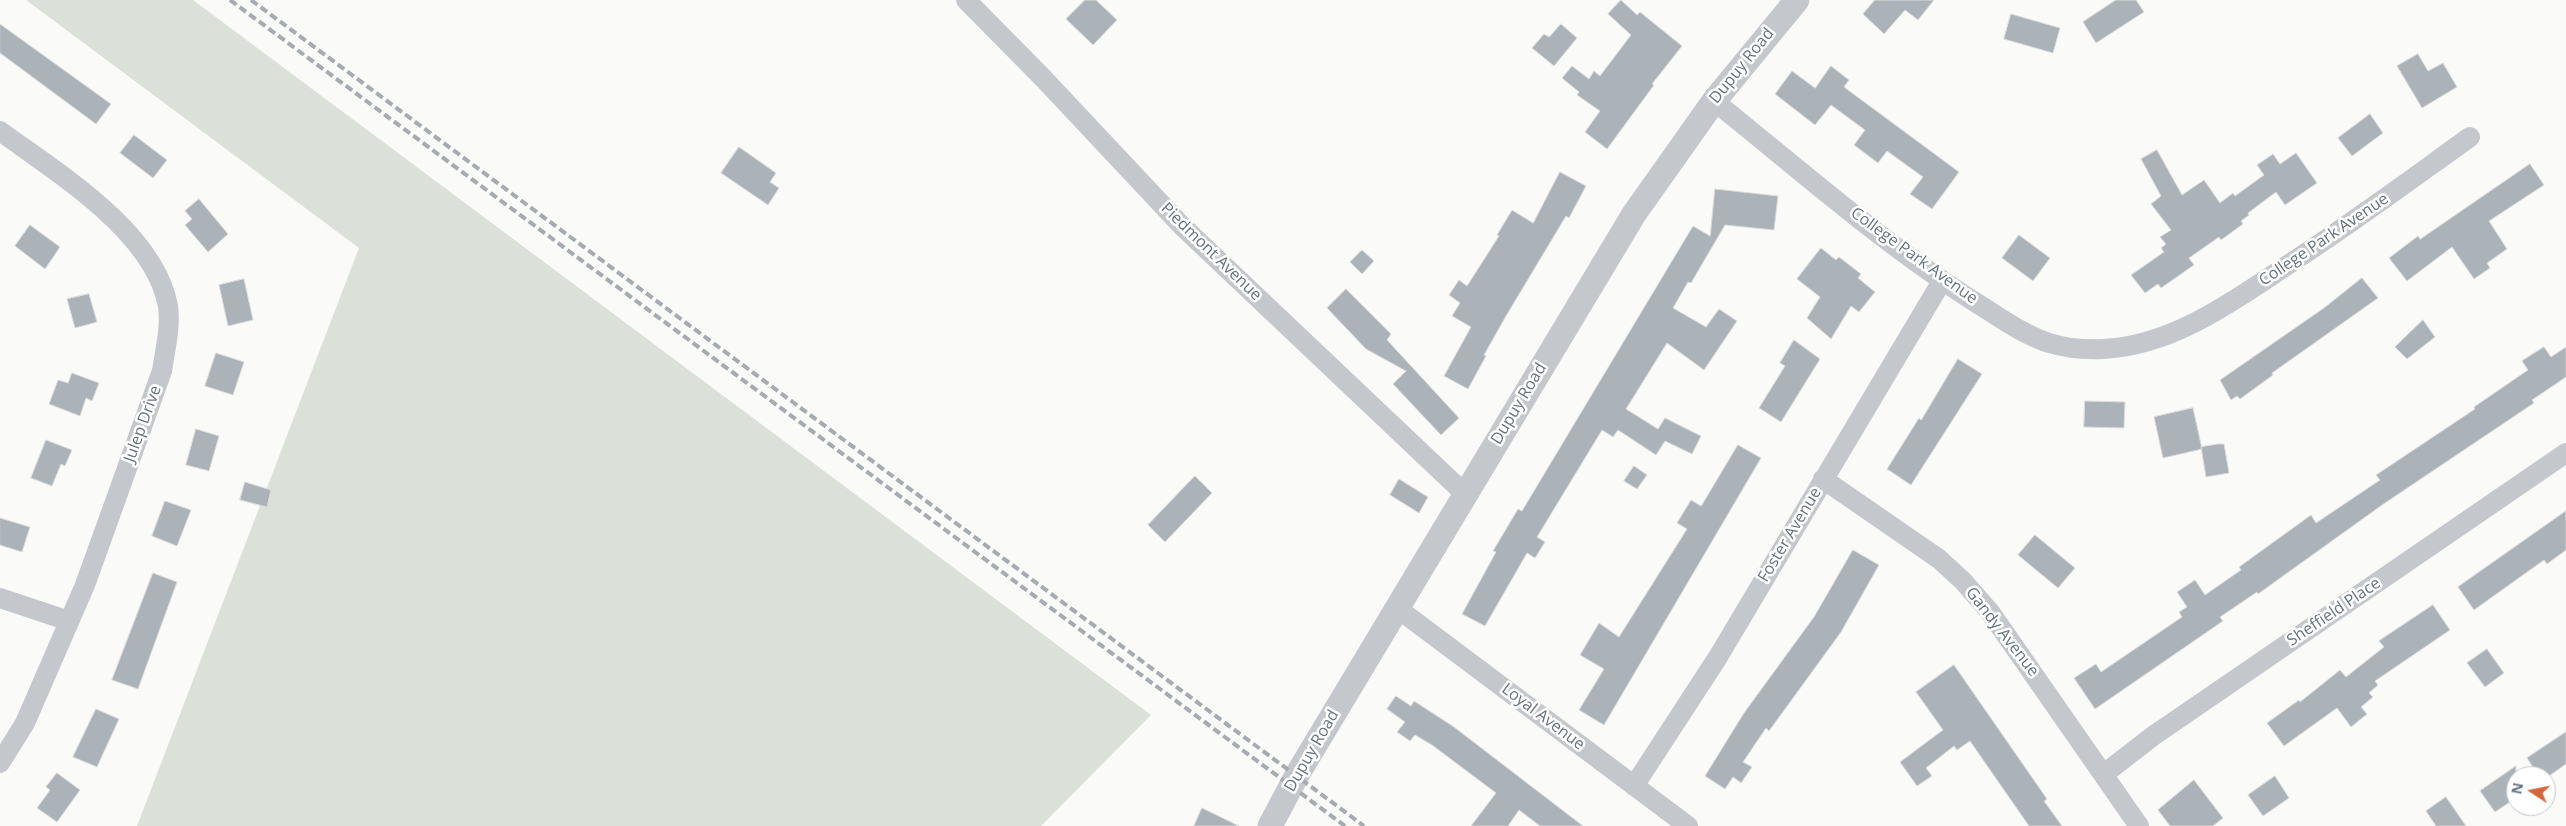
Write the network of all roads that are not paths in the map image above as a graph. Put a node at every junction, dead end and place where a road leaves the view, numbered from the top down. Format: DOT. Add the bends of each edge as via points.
graph roads {
  1 [pos="966,0"];
  2 [pos="1797,0"];
  3 [pos="1714,101"];
  4 [pos="0,131"];
  5 [pos="2470,137"];
  6 [pos="1942,281"];
  7 [pos="2566,453"];
  8 [pos="1823,479"];
  9 [pos="1465,494"];
  10 [pos="0,598"];
  11 [pos="1397,608"];
  12 [pos="69,621"];
  13 [pos="0,764"];
  14 [pos="2104,774"];
  15 [pos="1634,786"];
  16 [pos="1270,826"];
  17 [pos="1688,826"];
  18 [pos="2139,826"];
  1 -- 9 [label="street, Piedmont Avenue" via="1182,226"];
  2 -- 3 [label="street, Dupuy Road"];
  3 -- 6 [label="street, College Park Avenue"];
  3 -- 9 [label="street, Dupuy Road" via="1634,214"];
  4 -- 12 [label="street, Julep Drive" via="114,218 137,242 152,266 168,307 167,339 156,389"];
  5 -- 6 [label="street, College Park Avenue" via="2339,232 2232,302 2162,336 2128,347 2102,350 2049,343 2020,330"];
  6 -- 8 [label="street, Foster Avenue"];
  7 -- 14 [label="street, Sheffield Place" via="2162,730"];
  8 -- 14 [label="street, Gandy Avenue" via="1925,550 1963,581 1990,612"];
  8 -- 15 [label="street, Foster Avenue" via="1718,657"];
  9 -- 11 [label="street, Dupuy Road"];
  10 -- 12 [label="street"];
  11 -- 15 [label="street, Loyal Avenue"];
  11 -- 16 [label="street, Dupuy Road"];
  12 -- 13 [label="street, Julep Drive" via="25,723"];
  14 -- 18 [label="street, Gandy Avenue"];
  15 -- 17 [label="street, Loyal Avenue"];
}
